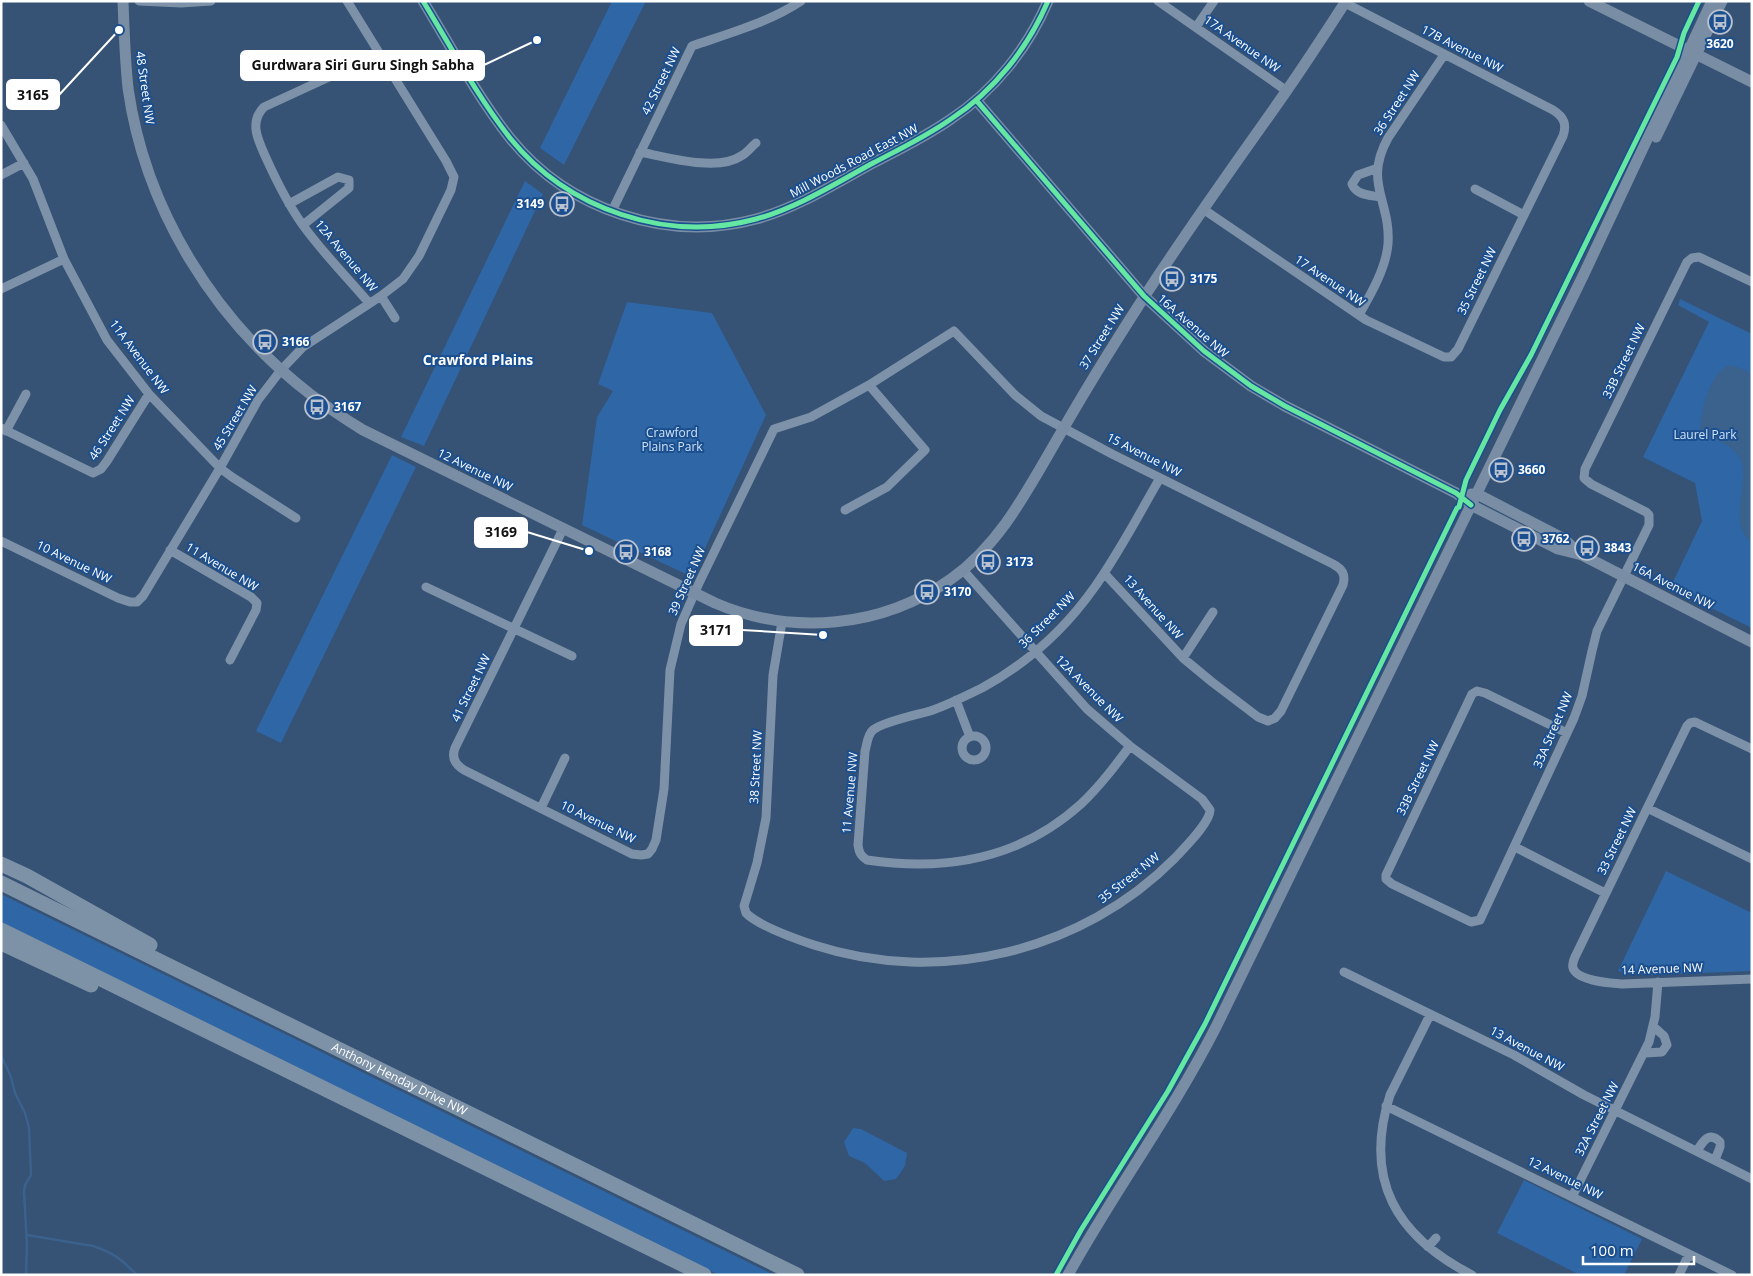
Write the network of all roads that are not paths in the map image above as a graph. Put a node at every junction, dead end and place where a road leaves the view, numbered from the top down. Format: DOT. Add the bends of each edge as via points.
graph roads {
  1 [pos="123,1"];
  2 [pos="139,1"];
  3 [pos="211,1"];
  4 [pos="347,1"];
  5 [pos="801,1"];
  6 [pos="1048,1"];
  7 [pos="1158,1"];
  8 [pos="1214,1"];
  9 [pos="1589,1"];
  10 [pos="1712,1"];
  11 [pos="1722,1"];
  12 [pos="426,2"];
  13 [pos="1345,2"];
  14 [pos="1196,28"];
  15 [pos="1693,53"];
  16 [pos="379,54"];
  17 [pos="1444,55"];
  18 [pos="1752,82"];
  19 [pos="1287,91"];
  20 [pos="976,100"];
  21 [pos="1564,121"];
  22 [pos="1,126"];
  23 [pos="756,143"];
  24 [pos="640,152"];
  25 [pos="24,163"];
  26 [pos="1378,168"];
  27 [pos="1,175"];
  28 [pos="150,177"];
  29 [pos="1475,189"];
  30 [pos="1380,197"];
  31 [pos="289,204"];
  32 [pos="1204,209"];
  33 [pos="612,212"];
  34 [pos="1524,215"];
  35 [pos="303,225"];
  36 [pos="64,259"];
  37 [pos="1752,282"];
  38 [pos="1,289"];
  39 [pos="381,296"];
  40 [pos="1144,296"];
  41 [pos="369,303"];
  42 [pos="1359,316"];
  43 [pos="395,318"];
  44 [pos="954,331"];
  45 [pos="1451,357"];
  46 [pos="281,370"];
  47 [pos="869,385"];
  48 [pos="26,394"];
  49 [pos="149,394"];
  50 [pos="1063,428"];
  51 [pos="4,430"];
  52 [pos="220,468"];
  53 [pos="1160,478"];
  54 [pos="1456,492"];
  55 [pos="1477,494"];
  56 [pos="1471,505"];
  57 [pos="845,510"];
  58 [pos="1649,515"];
  59 [pos="296,518"];
  60 [pos="563,529"];
  61 [pos="1,541"];
  62 [pos="170,550"];
  63 [pos="1582,556"];
  64 [pos="963,570"];
  65 [pos="1104,573"];
  66 [pos="1624,577"];
  67 [pos="426,587"];
  68 [pos="695,593"];
  69 [pos="137,602"];
  70 [pos="892,610"];
  71 [pos="1213,612"];
  72 [pos="782,622"];
  73 [pos="514,628"];
  74 [pos="1752,642"];
  75 [pos="1035,651"];
  76 [pos="572,656"];
  77 [pos="1183,658"];
  78 [pos="230,660"];
  79 [pos="956,700"];
  80 [pos="1272,720"];
  81 [pos="872,731"];
  82 [pos="1567,733"];
  83 [pos="970,737"];
  84 [pos="1130,746"];
  85 [pos="1752,749"];
  86 [pos="565,758"];
  87 [pos="454,759"];
  88 [pos="541,808"];
  89 [pos="1647,808"];
  90 [pos="1210,810"];
  91 [pos="1515,847"];
  92 [pos="645,855"];
  93 [pos="1752,859"];
  94 [pos="1,864"];
  95 [pos="1,883"];
  96 [pos="1605,893"];
  97 [pos="1477,922"];
  98 [pos="1,930"];
  99 [pos="1,943"];
  100 [pos="1015,951"];
  101 [pos="1344,972"];
  102 [pos="1574,972"];
  103 [pos="1752,979"];
  104 [pos="1658,982"];
  105 [pos="1430,1015"];
  106 [pos="1654,1026"];
  107 [pos="243,1049"];
  108 [pos="1645,1052"];
  109 [pos="362,1061"];
  110 [pos="1386,1106"];
  111 [pos="1616,1111"];
  112 [pos="1697,1151"];
  113 [pos="1715,1160"];
  114 [pos="1752,1179"];
  115 [pos="1572,1197"];
  116 [pos="1436,1238"];
  117 [pos="1428,1247"];
  118 [pos="1689,1254"];
  119 [pos="704,1275"];
  120 [pos="797,1275"];
  121 [pos="1068,1275"];
  122 [pos="1472,1275"];
  123 [pos="1679,1275"];
  124 [pos="1732,1275"];
  1 -- 28 [label="street, 48 Street NW" via="129,89"];
  2 -- 3 [label="street"];
  4 -- 16 [label="street"];
  5 -- 24 [label="street, 42 Street NW" via="754,24 692,46"];
  6 -- 20 [label="street, Mill Woods Road East NW" via="1021,50"];
  7 -- 14 [label="street, 17A Avenue NW"];
  8 -- 14 [label="street"];
  9 -- 15 [label="street"];
  10 -- 15 [label="street"];
  11 -- 15 [label="street"];
  12 -- 33 [label="street, Mill Woods Road East NW" via="487,106 517,146 562,185"];
  13 -- 17 [label="street, 17B Avenue NW"];
  13 -- 19 [label="street, 37 Street NW"];
  14 -- 19 [label="street, 17A Avenue NW"];
  15 -- 18 [label="street"];
  15 -- 55 [label="street"];
  16 -- 31 [label="street, 12A Avenue NW" via="264,107 257,114 256,130"];
  16 -- 39 [label="street, 45 Street NW" via="446,161 453,181 413,267"];
  17 -- 21 [label="street, 17B Avenue NW" via="1553,110"];
  17 -- 26 [label="street, 36 Street NW" via="1386,143"];
  19 -- 32 [label="street, 37 Street NW"];
  20 -- 33 [label="street, Mill Woods Road East NW" via="951,120 920,138 800,202 767,216 727,224 690,226 655,223"];
  20 -- 40 [label="street, 16A Avenue NW"];
  21 -- 34 [label="street, 35 Street NW" via="1563,136"];
  22 -- 25 [label="street, 11A Avenue NW"];
  23 -- 24 [label="street" via="732,161 703,164"];
  24 -- 33 [label="street, 42 Street NW"];
  25 -- 27 [label="street"];
  25 -- 36 [label="street, 11A Avenue NW"];
  26 -- 30 [label="street, 36 Street NW"];
  26 -- 30 [label="street" via="1358,176 1352,187 1358,192"];
  28 -- 46 [label="street, 12 Avenue NW" via="171,226 203,282 250,339"];
  29 -- 34 [label="street"];
  30 -- 42 [label="street, 36 Street NW" via="1387,222 1388,246"];
  31 -- 35 [label="street, 12A Avenue NW"];
  31 -- 35 [label="street, 12A Avenue NW" via="338,177 349,180 349,188"];
  32 -- 40 [label="street, 37 Street NW"];
  32 -- 42 [label="street, 17 Avenue NW"];
  34 -- 45 [label="street, 35 Street NW" via="1458,350"];
  35 -- 41 [label="street, 12A Avenue NW"];
  36 -- 38 [label="street"];
  36 -- 49 [label="street, 11A Avenue NW" via="107,340"];
  37 -- 58 [label="street, 33B Street NW" via="1703,258 1696,257 1687,262 1585,469 1584,478 1591,484"];
  39 -- 41 [label="street, 45 Street NW"];
  39 -- 43 [label="street, 12A Avenue NW"];
  40 -- 50 [label="street, 37 Street NW"];
  40 -- 54 [label="street, 16A Avenue NW" via="1192,341 1251,386"];
  41 -- 46 [label="street, 45 Street NW" via="303,347"];
  42 -- 45 [label="street, 17 Avenue NW" via="1439,356"];
  44 -- 47 [label="street, 39 Street NW"];
  44 -- 50 [label="street, 15 Avenue NW" via="1023,402"];
  46 -- 52 [label="street, 45 Street NW" via="258,400"];
  46 -- 60 [label="street, 12 Avenue NW" via="309,394 364,430"];
  47 -- 57 [label="street" via="925,450 886,487"];
  47 -- 68 [label="street, 39 Street NW" via="811,417 774,429"];
  48 -- 51 [label="street"];
  49 -- 51 [label="street, 46 Street NW" via="101,470 93,472"];
  49 -- 52 [label="street, 11A Avenue NW"];
  50 -- 53 [label="street, 15 Avenue NW"];
  50 -- 64 [label="street, 37 Street NW" via="1006,525"];
  52 -- 59 [label="street, 11A Avenue NW"];
  52 -- 62 [label="street, 45 Street NW"];
  53 -- 65 [label="street, 36 Street NW"];
  53 -- 80 [label="street, 15 Avenue NW" via="1333,564 1343,573 1343,584 1281,710"];
  54 -- 55 [label="street, 16A Avenue NW"];
  54 -- 56 [label="street, 16A Avenue NW"];
  55 -- 56 [label="street"];
  55 -- 63 [label="street, 16A Avenue NW" via="1564,539"];
  56 -- 63 [label="street, 16A Avenue NW" via="1558,549"];
  56 -- 121 [label="street" via="1213,1034 1177,1099 1107,1207"];
  58 -- 66 [label="street, 33A Street NW" via="1649,525"];
  60 -- 68 [label="street, 12 Avenue NW"];
  60 -- 73 [label="street, 41 Street NW"];
  61 -- 69 [label="street, 10 Avenue NW" via="118,598"];
  62 -- 69 [label="street, 45 Street NW"];
  62 -- 78 [label="street, 11 Avenue NW" via="257,603"];
  63 -- 66 [label="street, 16A Avenue NW"];
  64 -- 70 [label="street, 37 Street NW" via="922,597"];
  64 -- 75 [label="street, 12A Avenue NW"];
  65 -- 75 [label="street, 36 Street NW" via="1077,610"];
  65 -- 77 [label="street, 13 Avenue NW"];
  66 -- 74 [label="street, 16A Avenue NW"];
  66 -- 82 [label="street, 33A Street NW" via="1598,632 1582,696"];
  67 -- 73 [label="street"];
  68 -- 72 [label="street, 12 Avenue NW" via="730,609"];
  68 -- 92 [label="street, 39 Street NW" via="680,630 672,662 661,813 654,846"];
  70 -- 72 [label="street, 12 Avenue NW" via="833,623"];
  71 -- 77 [label="street, 13 Avenue NW"];
  72 -- 100 [label="street, 38 Street NW" via="773,684 766,818 745,911 752,918 794,938 869,958 952,962"];
  73 -- 76 [label="street"];
  73 -- 87 [label="street, 41 Street NW" via="454,752"];
  75 -- 79 [label="street, 36 Street NW" via="994,681"];
  75 -- 84 [label="street, 12A Avenue NW" via="1087,709"];
  77 -- 80 [label="street, 13 Avenue NW" via="1261,719"];
  79 -- 81 [label="street, 36 Street NW"];
  79 -- 83 [label="street"];
  81 -- 84 [label="street, 11 Avenue NW" via="866,751 859,852 867,860 933,865 979,858 1012,847 1043,831 1074,810 1102,782"];
  82 -- 91 [label="street, 33A Street NW"];
  82 -- 97 [label="street, 33B Street NW" via="1485,693 1477,691 1472,694 1386,879 1422,899"];
  84 -- 90 [label="street, 12A Avenue NW" via="1202,799"];
  85 -- 89 [label="street, 33 Street NW" via="1695,722 1690,723"];
  86 -- 88 [label="street, 10 Avenue NW"];
  87 -- 88 [label="street, 10 Avenue NW" via="464,770"];
  88 -- 92 [label="street, 10 Avenue NW" via="632,854"];
  89 -- 93 [label="street"];
  89 -- 96 [label="street, 33 Street NW"];
  90 -- 100 [label="street, 35 Street NW" via="1209,817 1182,850 1132,895 1072,930"];
  91 -- 96 [label="street"];
  91 -- 97 [label="street, 33A Street NW"];
  94 -- 109 [label="highway"];
  95 -- 109 [label="highway, Anthony Henday Drive NW"];
  96 -- 102 [label="street, 33 Street NW" via="1574,957"];
  98 -- 107 [label="highway"];
  99 -- 107 [label="highway" via="209,1040"];
  101 -- 105 [label="street, 13 Avenue NW"];
  102 -- 104 [label="street, 14 Avenue NW" via="1606,983"];
  103 -- 104 [label="street, 14 Avenue NW"];
  104 -- 106 [label="street, 32A Street NW"];
  105 -- 110 [label="street"];
  105 -- 111 [label="street, 13 Avenue NW" via="1527,1062"];
  106 -- 108 [label="street, 32A Street NW"];
  106 -- 108 [label="street" via="1664,1036 1667,1045 1662,1052"];
  107 -- 119 [label="highway"];
  108 -- 111 [label="street, 32A Street NW"];
  109 -- 120 [label="highway, Anthony Henday Drive NW"];
  110 -- 115 [label="street, 12 Avenue NW"];
  110 -- 117 [label="street" via="1381,1131 1383,1175 1392,1201 1409,1229"];
  111 -- 112 [label="street, 13 Avenue NW"];
  111 -- 115 [label="street, 32A Street NW"];
  112 -- 113 [label="street, 13 Avenue NW"];
  112 -- 113 [label="street" via="1707,1137 1717,1138 1720,1147"];
  113 -- 114 [label="street, 13 Avenue NW"];
  115 -- 118 [label="street, 12 Avenue NW"];
  116 -- 117 [label="street"];
  117 -- 122 [label="street"];
  118 -- 123 [label="street"];
  118 -- 124 [label="street, 12 Avenue NW"];
}
